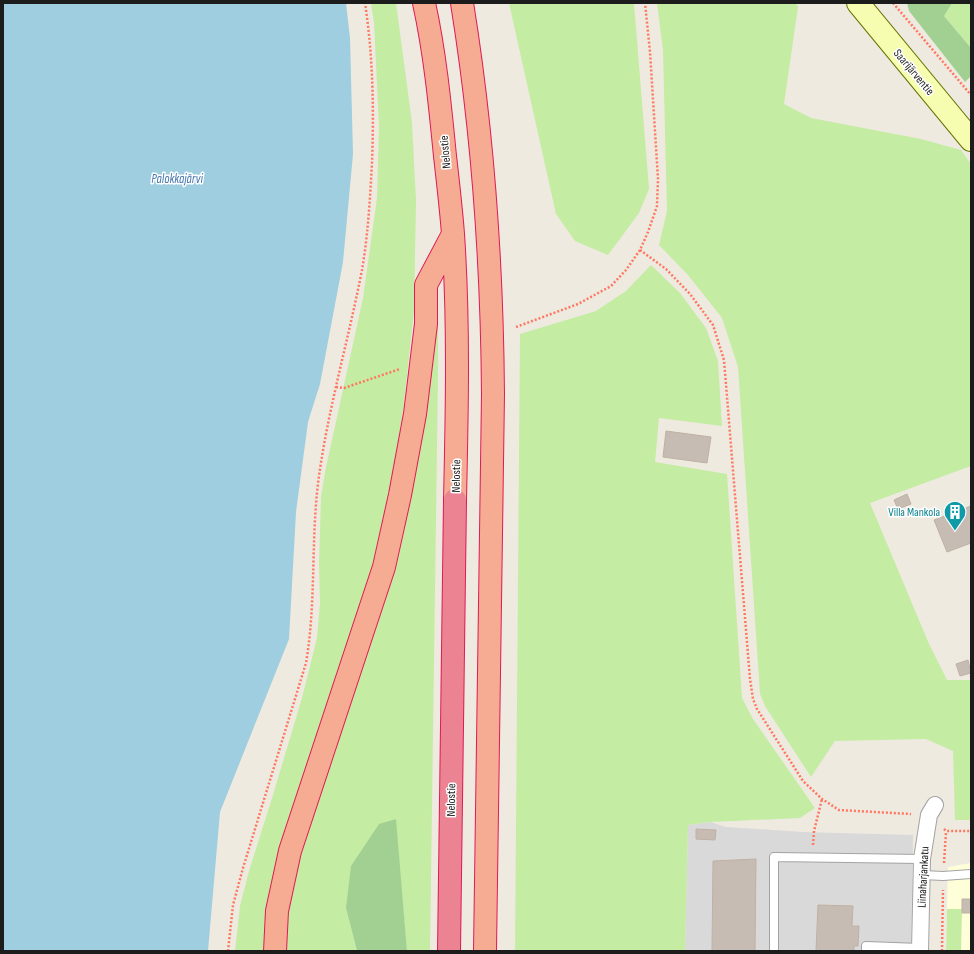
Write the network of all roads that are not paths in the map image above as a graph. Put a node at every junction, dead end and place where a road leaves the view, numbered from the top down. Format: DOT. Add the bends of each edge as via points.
graph roads {
  1 [pos="424,3"];
  2 [pos="462,3"];
  3 [pos="858,3"];
  4 [pos="971,140"];
  5 [pos="453,234"];
  6 [pos="932,810"];
  7 [pos="922,859"];
  8 [pos="971,874"];
  9 [pos="923,876"];
  10 [pos="920,950"];
  11 [pos="275,951"];
  12 [pos="449,951"];
  13 [pos="485,951"];
  14 [pos="774,951"];
  15 [pos="866,951"];
  1 -- 5 [label="highway, Nelostie" via="438,91"];
  2 -- 13 [label="highway" via="478,116 488,220 492,322"];
  3 -- 4 [label="main road, Saarijärventie"];
  5 -- 11 [label="highway" via="426,286 426,324 415,414 384,567 290,851 277,911"];
  5 -- 12 [label="highway, Nelostie" via="457,415"];
  6 -- 7 [label="street, Liinaharjankatu"];
  7 -- 9 [label="street, Liinaharjankatu"];
  7 -- 14 [label="lane" via="774,857"];
  8 -- 9 [label="lane"];
  9 -- 10 [label="street, Liinaharjankatu"];
  10 -- 15 [label="lane" via="866,946"];
}
